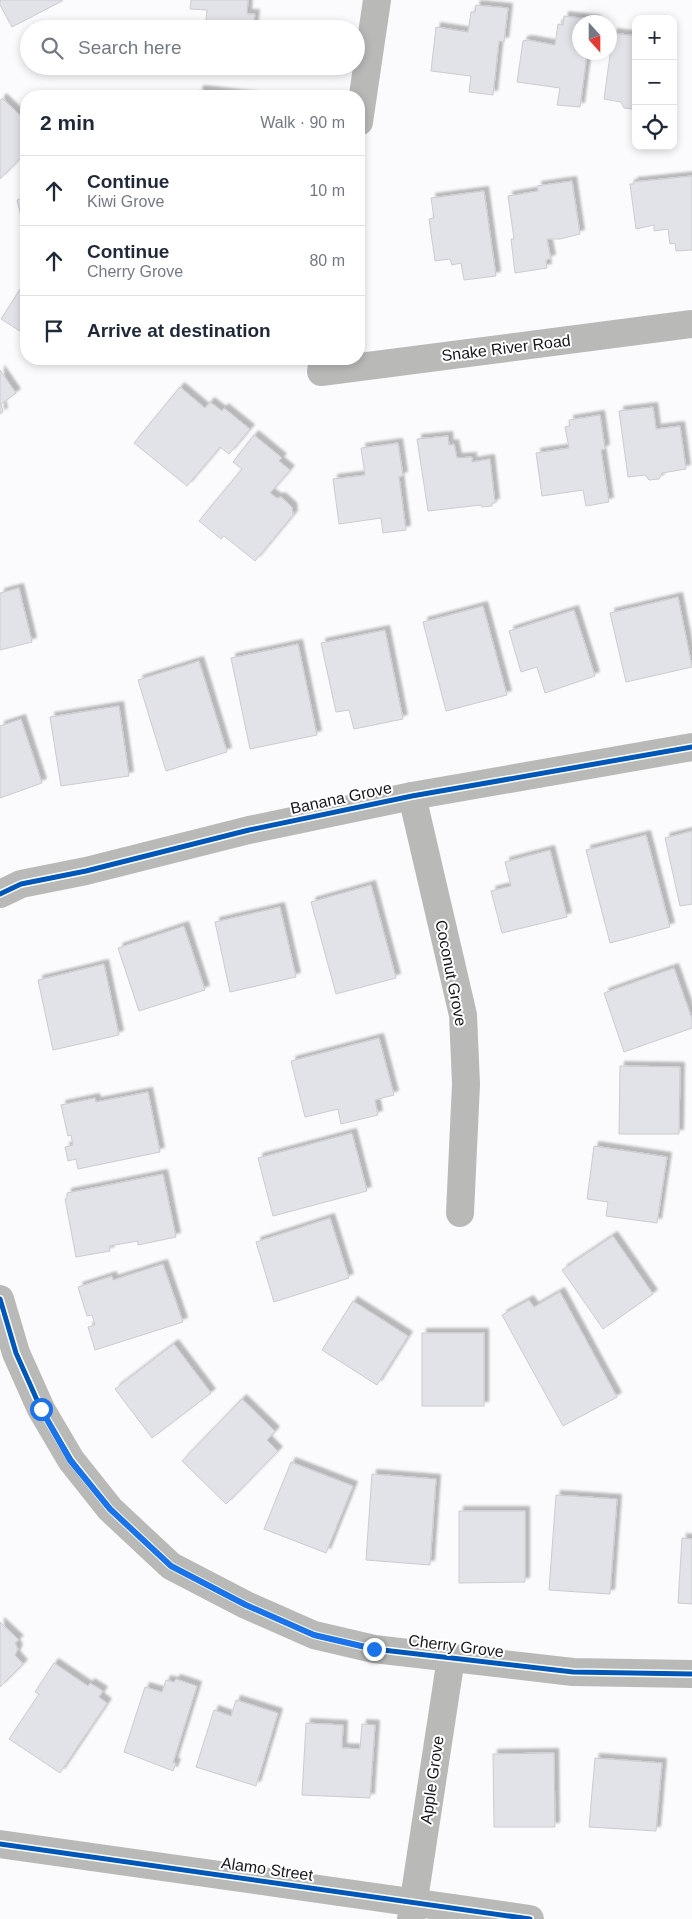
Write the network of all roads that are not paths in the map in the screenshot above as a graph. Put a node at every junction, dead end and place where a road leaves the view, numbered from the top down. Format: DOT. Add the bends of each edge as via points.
graph roads {
  1 [pos="377,0"];
  2 [pos="364,90"];
  3 [pos="692,324"];
  4 [pos="365,360"];
  5 [pos="692,747"];
  6 [pos="412,796"];
  7 [pos="0,894"];
  8 [pos="460,1213"];
  9 [pos="0,1298"];
  10 [pos="451,1658"];
  11 [pos="692,1674"];
  12 [pos="0,1844"];
  13 [pos="413,1911"];
  14 [pos="530,1919"];
  1 -- 2 [label="street"];
  3 -- 4 [label="street, Snake River Road"];
  5 -- 6 [label="street, Banana Grove"];
  6 -- 7 [label="street, Banana Grove" via="249,830 21,884"];
  6 -- 8 [label="street, Coconut Grove" via="463,1015 466,1084"];
  9 -- 10 [label="street, Cherry Grove" via="16,1353 41,1409 70,1460 110,1509 171,1566 314,1635 374,1649"];
  10 -- 11 [label="street, Cherry Grove" via="573,1672"];
  10 -- 13 [label="street, Apple Grove"];
  12 -- 13 [label="street, Alamo Street"];
  13 -- 14 [label="street, Alamo Street"];
}
